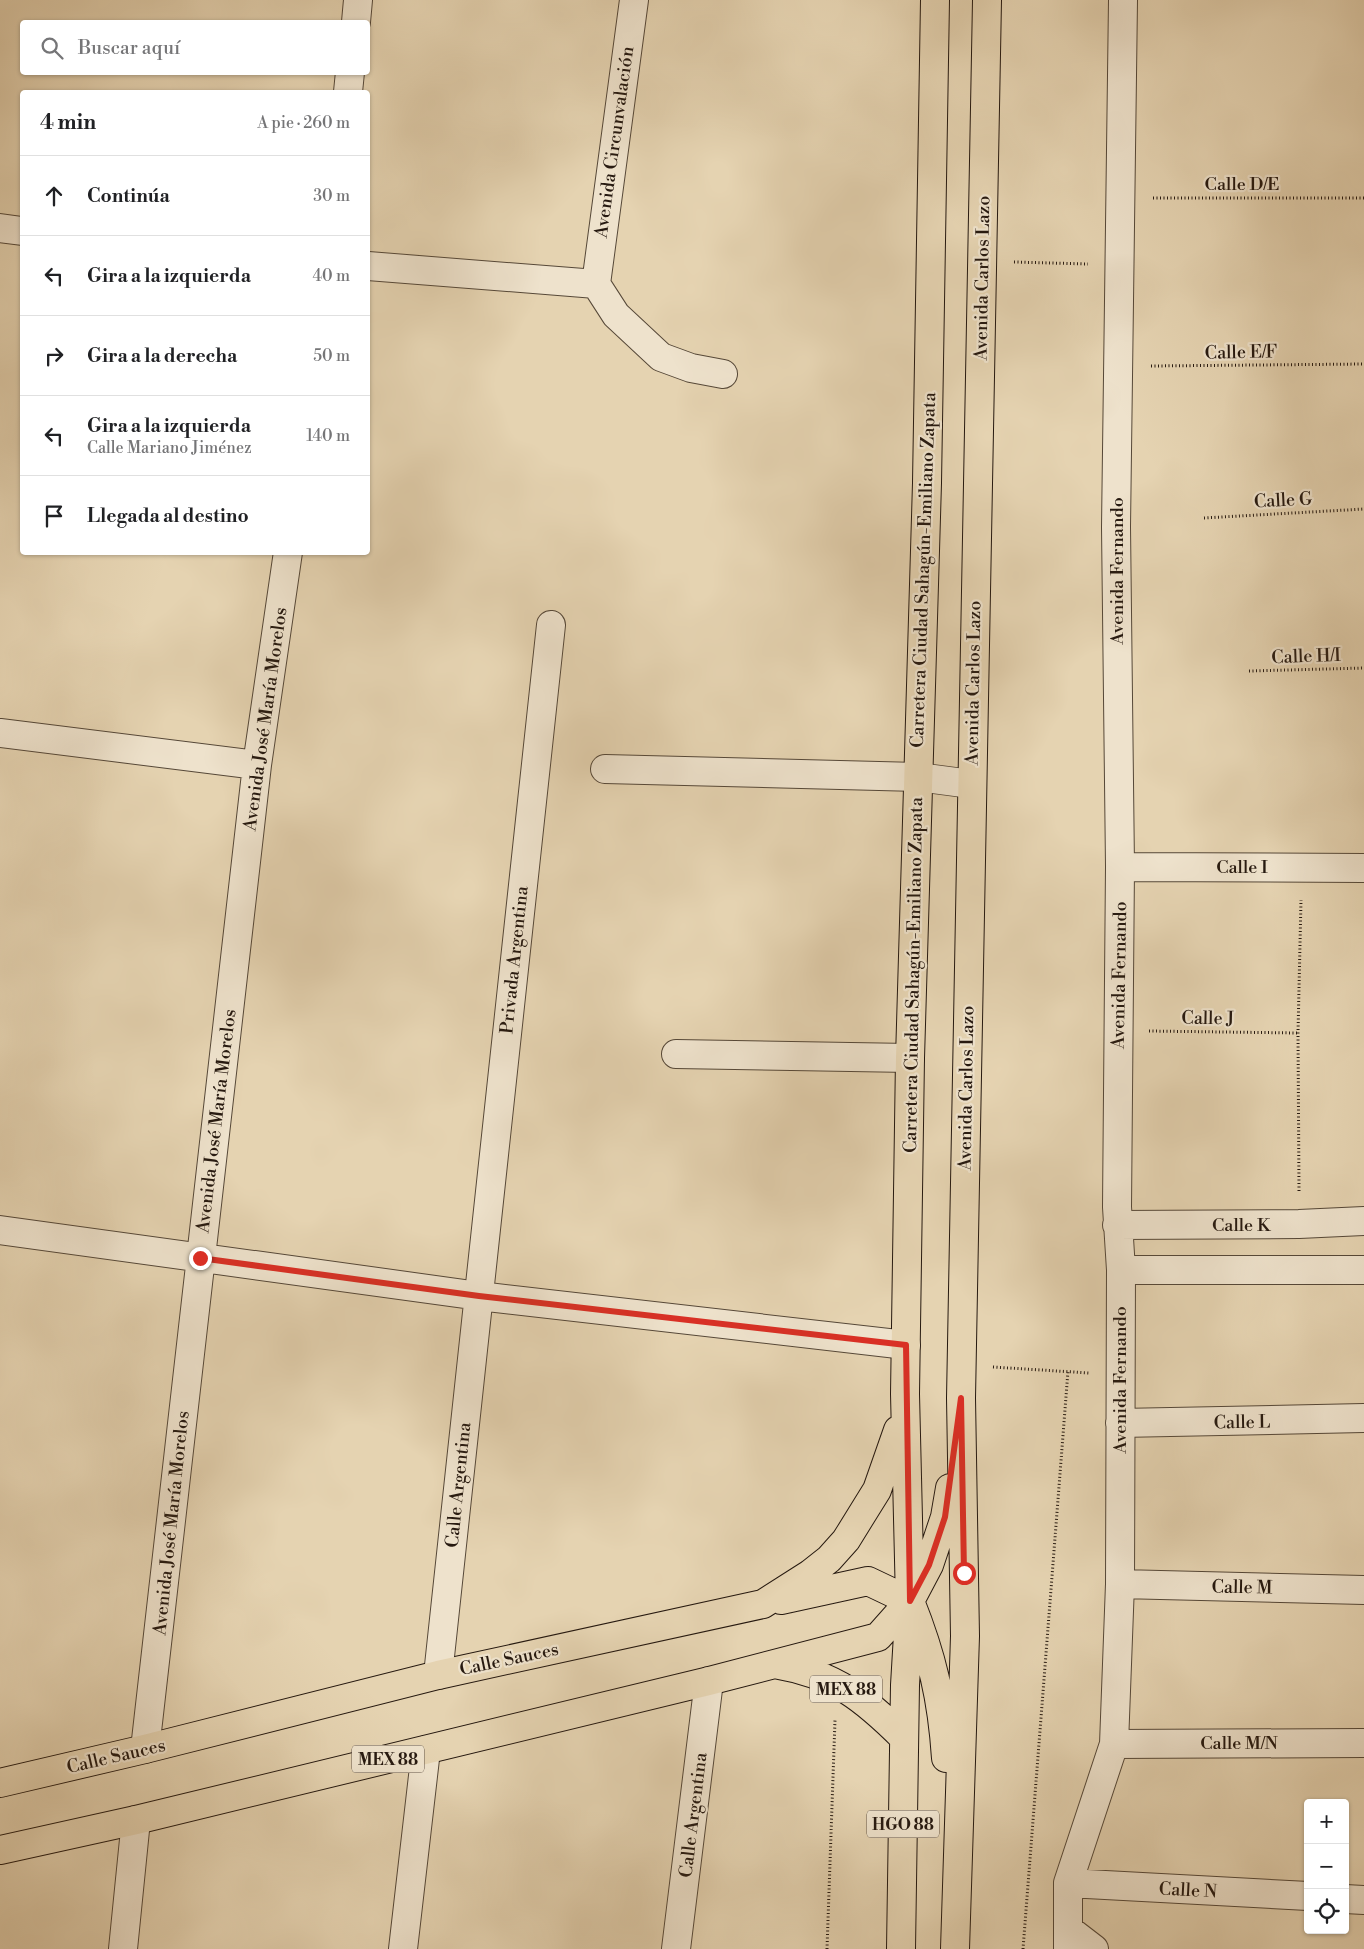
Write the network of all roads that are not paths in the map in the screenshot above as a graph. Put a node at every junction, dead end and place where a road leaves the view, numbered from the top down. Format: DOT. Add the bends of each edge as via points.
graph roads {
  1 [pos="358,0"];
  2 [pos="634,0"];
  3 [pos="935,0"];
  4 [pos="988,0"];
  5 [pos="1122,0"];
  6 [pos="356,20"];
  7 [pos="350,75"];
  8 [pos="348,90"];
  9 [pos="0,228"];
  10 [pos="20,231"];
  11 [pos="370,266"];
  12 [pos="596,284"];
  13 [pos="723,374"];
  14 [pos="288,555"];
  15 [pos="551,625"];
  16 [pos="0,733"];
  17 [pos="257,765"];
  18 [pos="606,769"];
  19 [pos="918,777"];
  20 [pos="971,784"];
  21 [pos="1120,867"];
  22 [pos="1364,868"];
  23 [pos="676,1054"];
  24 [pos="910,1058"];
  25 [pos="1364,1221"];
  26 [pos="1118,1225"];
  27 [pos="0,1230"];
  28 [pos="200,1258"];
  29 [pos="1120,1270"];
  30 [pos="1364,1270"];
  31 [pos="479,1296"];
  32 [pos="906,1345"];
  33 [pos="906,1394"];
  34 [pos="961,1398"];
  35 [pos="1364,1418"];
  36 [pos="1120,1423"];
  37 [pos="1120,1584"];
  38 [pos="1364,1590"];
  39 [pos="910,1601"];
  40 [pos="763,1604"];
  41 [pos="775,1664"];
  42 [pos="438,1675"];
  43 [pos="710,1681"];
  44 [pos="904,1738"];
  45 [pos="1364,1743"];
  46 [pos="1114,1744"];
  47 [pos="145,1750"];
  48 [pos="426,1750"];
  49 [pos="0,1783"];
  50 [pos="136,1820"];
  51 [pos="0,1850"];
  52 [pos="1068,1883"];
  53 [pos="1304,1896"];
  54 [pos="1349,1899"];
  55 [pos="1364,1900"];
  56 [pos="956,1909"];
  57 [pos="1068,1939"];
  58 [pos="123,1949"];
  59 [pos="404,1949"];
  60 [pos="676,1949"];
  61 [pos="900,1949"];
  62 [pos="955,1949"];
  63 [pos="1094,1949"];
  1 -- 6 [label="street"];
  2 -- 12 [label="street, Avenida Circunvalación"];
  3 -- 19 [label="main road, Carretera Ciudad Sahagún-Emiliano Zapata"];
  4 -- 20 [label="main road, Avenida Carlos Lazo"];
  5 -- 21 [label="street, Avenida Fernando" via="1116,527"];
  7 -- 8 [label="street"];
  9 -- 10 [label="street"];
  11 -- 12 [label="street"];
  12 -- 13 [label="street" via="616,316 661,358"];
  14 -- 17 [label="street, Avenida José María Morelos"];
  15 -- 31 [label="street, Privada Argentina"];
  16 -- 17 [label="street"];
  17 -- 28 [label="street, Avenida José María Morelos"];
  18 -- 19 [label="street"];
  19 -- 20 [label="street"];
  19 -- 24 [label="main road, Carretera Ciudad Sahagún-Emiliano Zapata"];
  20 -- 34 [label="main road, Avenida Carlos Lazo"];
  21 -- 22 [label="street, Calle I"];
  21 -- 26 [label="street, Avenida Fernando"];
  23 -- 24 [label="street"];
  24 -- 32 [label="main road, Carretera Ciudad Sahagún-Emiliano Zapata"];
  25 -- 26 [label="street, Calle K"];
  26 -- 29 [label="street, Avenida Fernando"];
  27 -- 28 [label="street"];
  28 -- 31 [label="street"];
  28 -- 47 [label="street, Avenida José María Morelos"];
  29 -- 30 [label="street"];
  29 -- 36 [label="street, Avenida Fernando"];
  31 -- 32 [label="street"];
  31 -- 42 [label="street, Calle Argentina"];
  32 -- 33 [label="main road, Carretera Ciudad Sahagún-Emiliano Zapata"];
  33 -- 39 [label="main road, Carretera Ciudad Sahagún-Emiliano Zapata / HGO 88"];
  33 -- 40 [label="main road, Calle Sauces" via="898,1432 880,1482 846,1540 810,1574"];
  34 -- 39 [label="main road" via="945,1517 929,1565"];
  34 -- 56 [label="main road, HGO 88" via="965,1636"];
  35 -- 36 [label="street, Calle L"];
  36 -- 37 [label="street, Avenida Fernando"];
  37 -- 38 [label="street, Calle M"];
  37 -- 46 [label="street, Avenida Fernando"];
  39 -- 40 [label="main road" via="868,1581"];
  39 -- 41 [label="main road" via="878,1638"];
  39 -- 44 [label="main road, Carretera Ciudad Sahagún-Emiliano Zapata / HGO 88"];
  39 -- 56 [label="main road" via="938,1683"];
  40 -- 42 [label="main road, Calle Sauces"];
  41 -- 43 [label="main road, MEX 88"];
  41 -- 44 [label="main road, MEX 88" via="801,1669 836,1683 870,1705"];
  42 -- 47 [label="main road, Calle Sauces"];
  43 -- 48 [label="main road, MEX 88"];
  43 -- 60 [label="street, Calle Argentina"];
  44 -- 61 [label="main road, Carretera Ciudad Sahagún-Emiliano Zapata / HGO 88"];
  45 -- 46 [label="street, Calle M/N"];
  46 -- 52 [label="street, Avenida Fernando"];
  47 -- 49 [label="main road, Calle Sauces"];
  48 -- 50 [label="main road, MEX 88"];
  48 -- 59 [label="street"];
  50 -- 51 [label="main road, MEX 88"];
  50 -- 58 [label="street"];
  52 -- 53 [label="street, Calle N"];
  52 -- 57 [label="street"];
  54 -- 55 [label="street"];
  56 -- 62 [label="main road, HGO 88"];
  57 -- 63 [label="street"];
}
